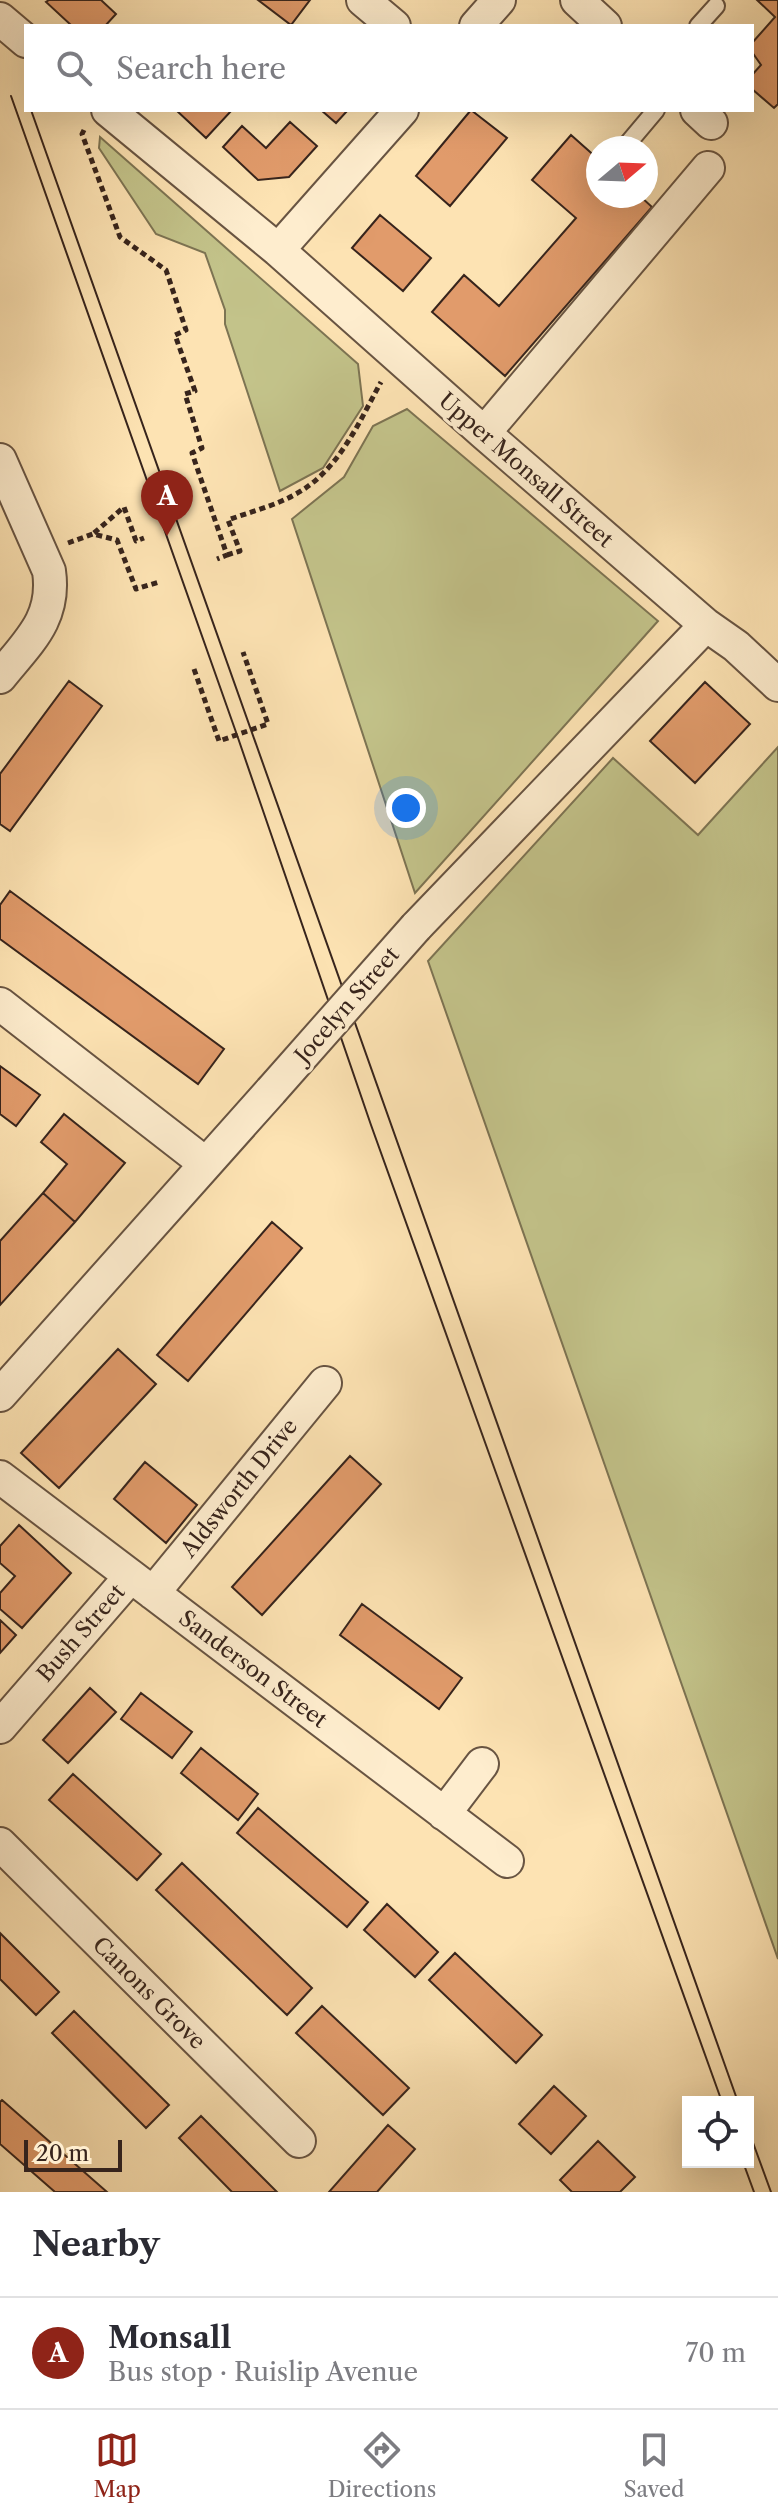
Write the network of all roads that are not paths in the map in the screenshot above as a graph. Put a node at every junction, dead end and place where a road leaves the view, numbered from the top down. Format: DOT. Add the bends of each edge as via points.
graph roads {
  1 [pos="363,0"];
  2 [pos="499,0"];
  3 [pos="577,0"];
  4 [pos="716,6"];
  5 [pos="0,19"];
  6 [pos="392,24"];
  7 [pos="478,24"];
  8 [pos="603,24"];
  9 [pos="700,24"];
  10 [pos="24,39"];
  11 [pos="400,112"];
  12 [pos="654,112"];
  13 [pos="97,118"];
  14 [pos="634,136"];
  15 [pos="708,168"];
  16 [pos="278,250"];
  17 [pos="484,433"];
  18 [pos="0,460"];
  19 [pos="706,625"];
  20 [pos="0,677"];
  21 [pos="778,685"];
  22 [pos="0,1004"];
  23 [pos="206,1164"];
  24 [pos="325,1383"];
  25 [pos="0,1395"];
  26 [pos="0,1477"];
  27 [pos="142,1584"];
  28 [pos="0,1727"];
  29 [pos="482,1764"];
  30 [pos="444,1814"];
  31 [pos="0,1844"];
  32 [pos="507,1861"];
  33 [pos="299,2141"];
  1 -- 6 [label="street"];
  2 -- 7 [label="street"];
  3 -- 8 [label="street"];
  4 -- 9 [label="lane"];
  5 -- 10 [label="street"];
  11 -- 16 [label="street"];
  12 -- 14 [label="lane"];
  13 -- 16 [label="street, Upper Monsall Street"];
  15 -- 17 [label="street"];
  16 -- 17 [label="street, Upper Monsall Street"];
  17 -- 19 [label="street, Upper Monsall Street"];
  18 -- 20 [label="street" via="49,571 50,601 39,628"];
  19 -- 21 [label="street, Upper Monsall Street"];
  19 -- 23 [label="street, Jocelyn Street, bridge" via="416,927"];
  22 -- 23 [label="street"];
  23 -- 25 [label="street, Jocelyn Street"];
  24 -- 27 [label="street, Aldsworth Drive"];
  26 -- 27 [label="street, Sanderson Street"];
  27 -- 28 [label="street, Bush Street"];
  27 -- 30 [label="street, Sanderson Street"];
  29 -- 30 [label="street"];
  30 -- 32 [label="street, Sanderson Street"];
  31 -- 33 [label="street, Canons Grove"];
}
